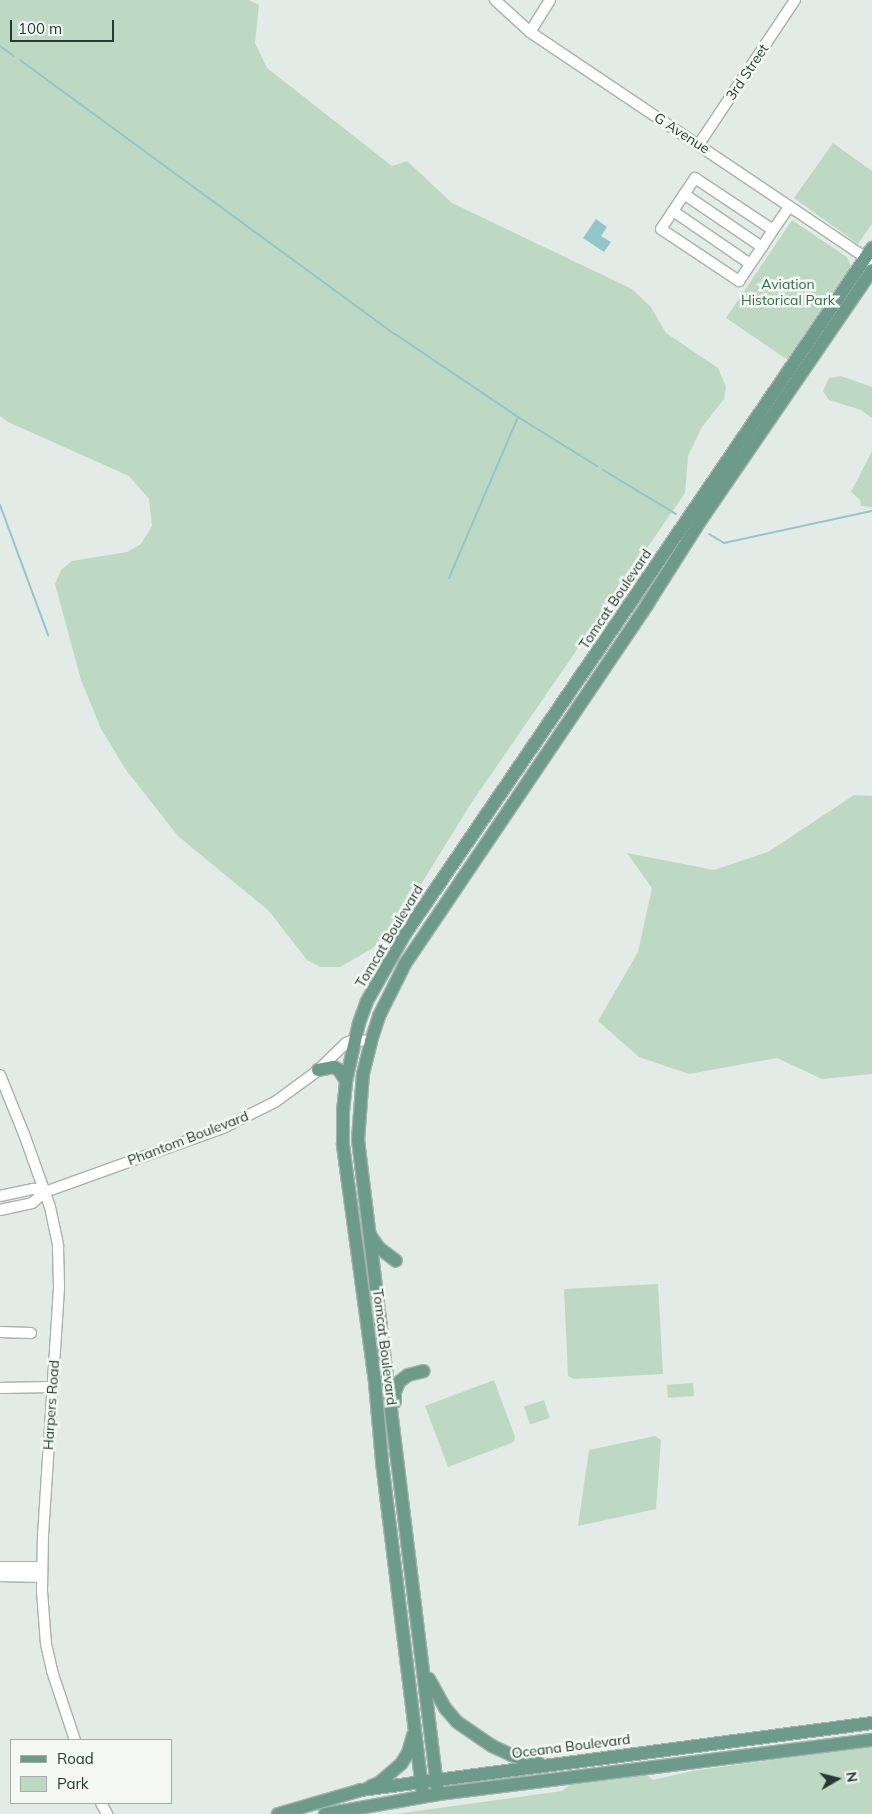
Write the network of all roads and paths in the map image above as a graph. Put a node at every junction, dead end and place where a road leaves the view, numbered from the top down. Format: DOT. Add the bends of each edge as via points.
graph roads {
  1 [pos="495,0"];
  2 [pos="550,0"];
  3 [pos="795,0"];
  4 [pos="530,32"];
  5 [pos="699,144"];
  6 [pos="684,194"];
  7 [pos="790,206"];
  8 [pos="673,211"];
  9 [pos="773,230"];
  10 [pos="762,247"];
  11 [pos="870,256"];
  12 [pos="750,264"];
  13 [pos="872,270"];
  14 [pos="354,1040"];
  15 [pos="372,1041"];
  16 [pos="318,1070"];
  17 [pos="0,1076"];
  18 [pos="346,1081"];
  19 [pos="44,1192"];
  20 [pos="0,1196"];
  21 [pos="0,1210"];
  22 [pos="369,1233"];
  23 [pos="396,1261"];
  24 [pos="0,1332"];
  25 [pos="31,1333"];
  26 [pos="424,1371"];
  27 [pos="52,1387"];
  28 [pos="0,1388"];
  29 [pos="394,1434"];
  30 [pos="0,1566"];
  31 [pos="42,1572"];
  32 [pos="0,1576"];
  33 [pos="423,1664"];
  34 [pos="412,1707"];
  35 [pos="872,1723"];
  36 [pos="75,1739"];
  37 [pos="872,1740"];
  38 [pos="544,1765"];
  39 [pos="437,1779"];
  40 [pos="422,1781"];
  41 [pos="361,1790"];
  42 [pos="438,1794"];
  43 [pos="424,1796"];
  44 [pos="278,1814"];
  45 [pos="325,1814"];
  1 -- 4 [label="street, G Avenue"];
  2 -- 4 [label="street"];
  3 -- 5 [label="street, 3rd Street"];
  4 -- 5 [label="street, G Avenue"];
  5 -- 7 [label="street, G Avenue"];
  6 -- 8 [label="street"];
  6 -- 9 [label="street" via="694,178"];
  6 -- 10 [label="street"];
  7 -- 9 [label="street"];
  7 -- 11 [label="street, G Avenue"];
  8 -- 12 [label="street"];
  8 -- 12 [label="street" via="661,229 739,281"];
  9 -- 10 [label="street"];
  10 -- 12 [label="street"];
  11 -- 14 [label="main road, Tomcat Boulevard" via="404,934 367,1001"];
  13 -- 15 [label="main road, Tomcat Boulevard" via="405,964 379,1016"];
  14 -- 15 [label="street"];
  14 -- 16 [label="street, Phantom Boulevard"];
  14 -- 18 [label="main road, Tomcat Boulevard"];
  15 -- 22 [label="main road, Tomcat Boulevard" via="363,1074 358,1140"];
  16 -- 18 [label="main road" via="334,1067 340,1070"];
  16 -- 19 [label="street, Phantom Boulevard" via="275,1102 223,1128"];
  17 -- 19 [label="street, Harpers Road"];
  18 -- 34 [label="main road, Tomcat Boulevard" via="342,1111 343,1144 375,1382"];
  19 -- 20 [label="street, Phantom Boulevard" via="34,1189"];
  19 -- 21 [label="street, Phantom Boulevard" via="32,1203"];
  19 -- 27 [label="street, Harpers Road" via="58,1246 59,1288"];
  22 -- 23 [label="main road" via="379,1248"];
  22 -- 29 [label="main road, Tomcat Boulevard"];
  24 -- 25 [label="street"];
  26 -- 29 [label="main road" via="408,1375 399,1382 395,1392"];
  27 -- 28 [label="street"];
  27 -- 31 [label="street, Harpers Road"];
  29 -- 33 [label="main road, Tomcat Boulevard"];
  30 -- 31 [label="street"];
  31 -- 32 [label="street"];
  31 -- 36 [label="street, Harpers Road" via="46,1644 59,1697"];
  33 -- 38 [label="main road" via="438,1697 457,1722 492,1746"];
  33 -- 39 [label="main road, Tomcat Boulevard"];
  34 -- 40 [label="main road, Tomcat Boulevard"];
  34 -- 41 [label="main road" via="414,1727 408,1753 401,1764 379,1783"];
  35 -- 38 [label="main road, Oceana Boulevard"];
  37 -- 42 [label="main road"];
  38 -- 39 [label="main road, Oceana Boulevard"];
  39 -- 40 [label="main road, Oceana Boulevard"];
  39 -- 42 [label="main road, Tomcat Boulevard"];
  40 -- 41 [label="main road, Oceana Boulevard"];
  40 -- 43 [label="main road, Tomcat Boulevard"];
  41 -- 44 [label="main road, Oceana Boulevard"];
  42 -- 43 [label="main road"];
  43 -- 45 [label="main road"];
}
